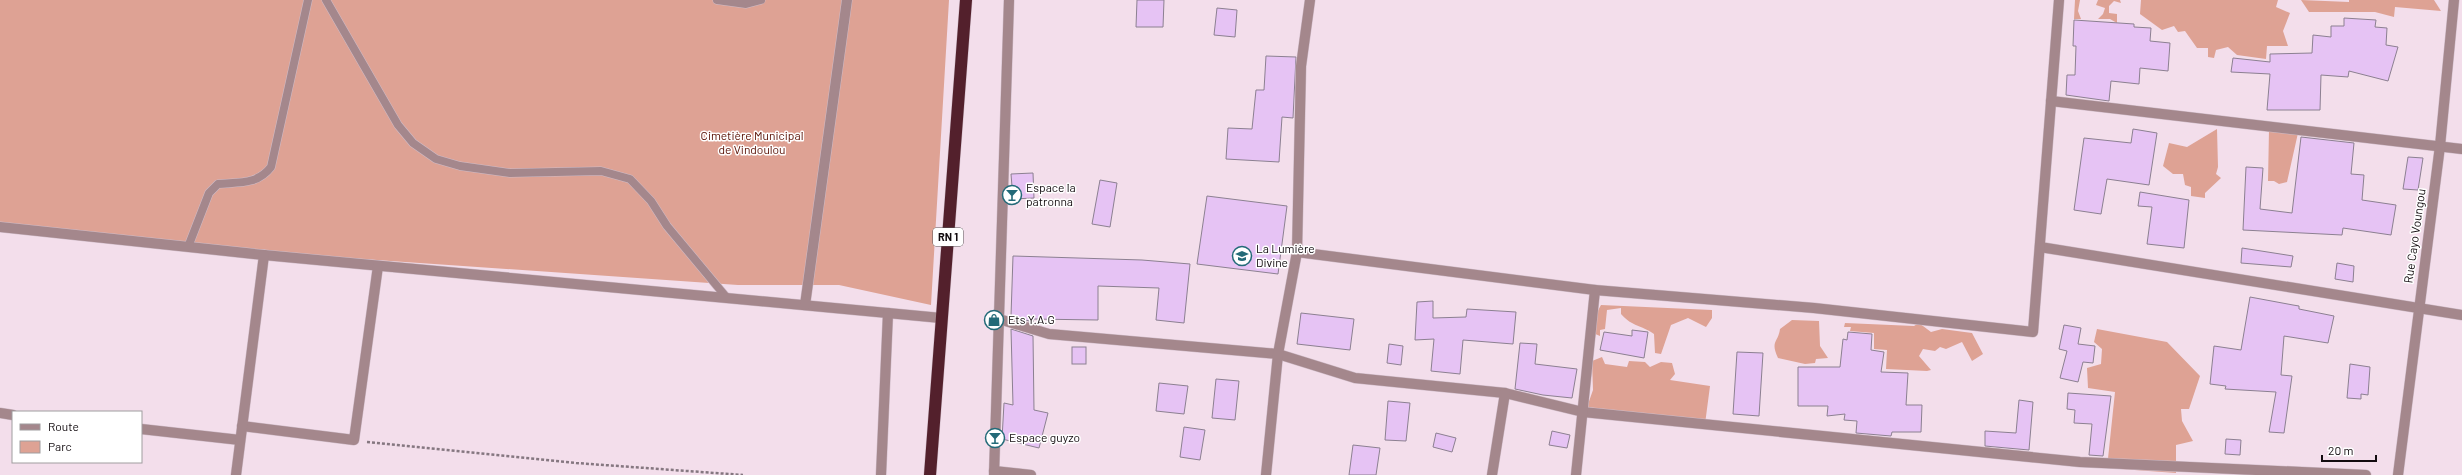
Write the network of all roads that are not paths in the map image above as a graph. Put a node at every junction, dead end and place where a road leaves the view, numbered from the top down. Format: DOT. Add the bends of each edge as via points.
graph roads {
  1 [pos="308,0"];
  2 [pos="326,0"];
  3 [pos="717,0"];
  4 [pos="761,0"];
  5 [pos="847,0"];
  6 [pos="966,0"];
  7 [pos="1009,0"];
  8 [pos="1310,0"];
  9 [pos="2059,0"];
  10 [pos="2454,0"];
  11 [pos="2051,101"];
  12 [pos="2440,146"];
  13 [pos="2462,149"];
  14 [pos="0,227"];
  15 [pos="188,247"];
  16 [pos="2040,247"];
  17 [pos="1297,252"];
  18 [pos="264,255"];
  19 [pos="378,266"];
  20 [pos="1595,290"];
  21 [pos="727,298"];
  22 [pos="805,305"];
  23 [pos="2418,309"];
  24 [pos="888,313"];
  25 [pos="2462,315"];
  26 [pos="941,318"];
  27 [pos="999,319"];
  28 [pos="1278,354"];
  29 [pos="1505,394"];
  30 [pos="1583,412"];
  31 [pos="0,413"];
  32 [pos="12,415"];
  33 [pos="242,426"];
  34 [pos="142,429"];
  35 [pos="240,440"];
  36 [pos="994,473"];
  37 [pos="236,475"];
  38 [pos="881,475"];
  39 [pos="930,475"];
  40 [pos="1031,475"];
  41 [pos="1266,475"];
  42 [pos="1492,475"];
  43 [pos="1576,475"];
  44 [pos="2366,475"];
  45 [pos="2398,475"];
  1 -- 15 [label="lane" via="271,167 263,177 249,182 218,184 210,193"];
  2 -- 21 [label="lane" via="398,125 412,144 436,158 460,166 510,173 601,171 630,179 651,201 667,226"];
  3 -- 4 [label="lane" via="746,4"];
  5 -- 22 [label="street"];
  6 -- 26 [label="highway, RN 1"];
  7 -- 27 [label="street"];
  8 -- 17 [label="street" via="1301,66"];
  9 -- 11 [label="street"];
  10 -- 12 [label="street, Rue Cayo Voungou"];
  11 -- 12 [label="street"];
  11 -- 16 [label="street"];
  12 -- 13 [label="street"];
  12 -- 23 [label="street, Rue Cayo Voungou"];
  14 -- 15 [label="street"];
  15 -- 18 [label="street"];
  16 -- 20 [label="street" via="2033,332 1814,308"];
  16 -- 23 [label="street"];
  17 -- 20 [label="street"];
  17 -- 28 [label="street"];
  18 -- 19 [label="street"];
  18 -- 33 [label="street"];
  19 -- 21 [label="street"];
  19 -- 33 [label="street" via="354,440"];
  20 -- 30 [label="street"];
  21 -- 22 [label="street"];
  22 -- 24 [label="street"];
  23 -- 25 [label="street"];
  23 -- 45 [label="street, Rue Cayo Voungou"];
  24 -- 26 [label="street"];
  24 -- 38 [label="street"];
  26 -- 39 [label="highway, RN 1"];
  27 -- 28 [label="street" via="1049,334"];
  27 -- 36 [label="street"];
  28 -- 29 [label="street" via="1355,378"];
  28 -- 41 [label="street"];
  29 -- 30 [label="street"];
  29 -- 42 [label="street"];
  30 -- 43 [label="street"];
  30 -- 44 [label="street" via="2080,462"];
  31 -- 32 [label="street"];
  33 -- 35 [label="street"];
  34 -- 35 [label="street"];
  35 -- 37 [label="street"];
  36 -- 40 [label="street"];
}
